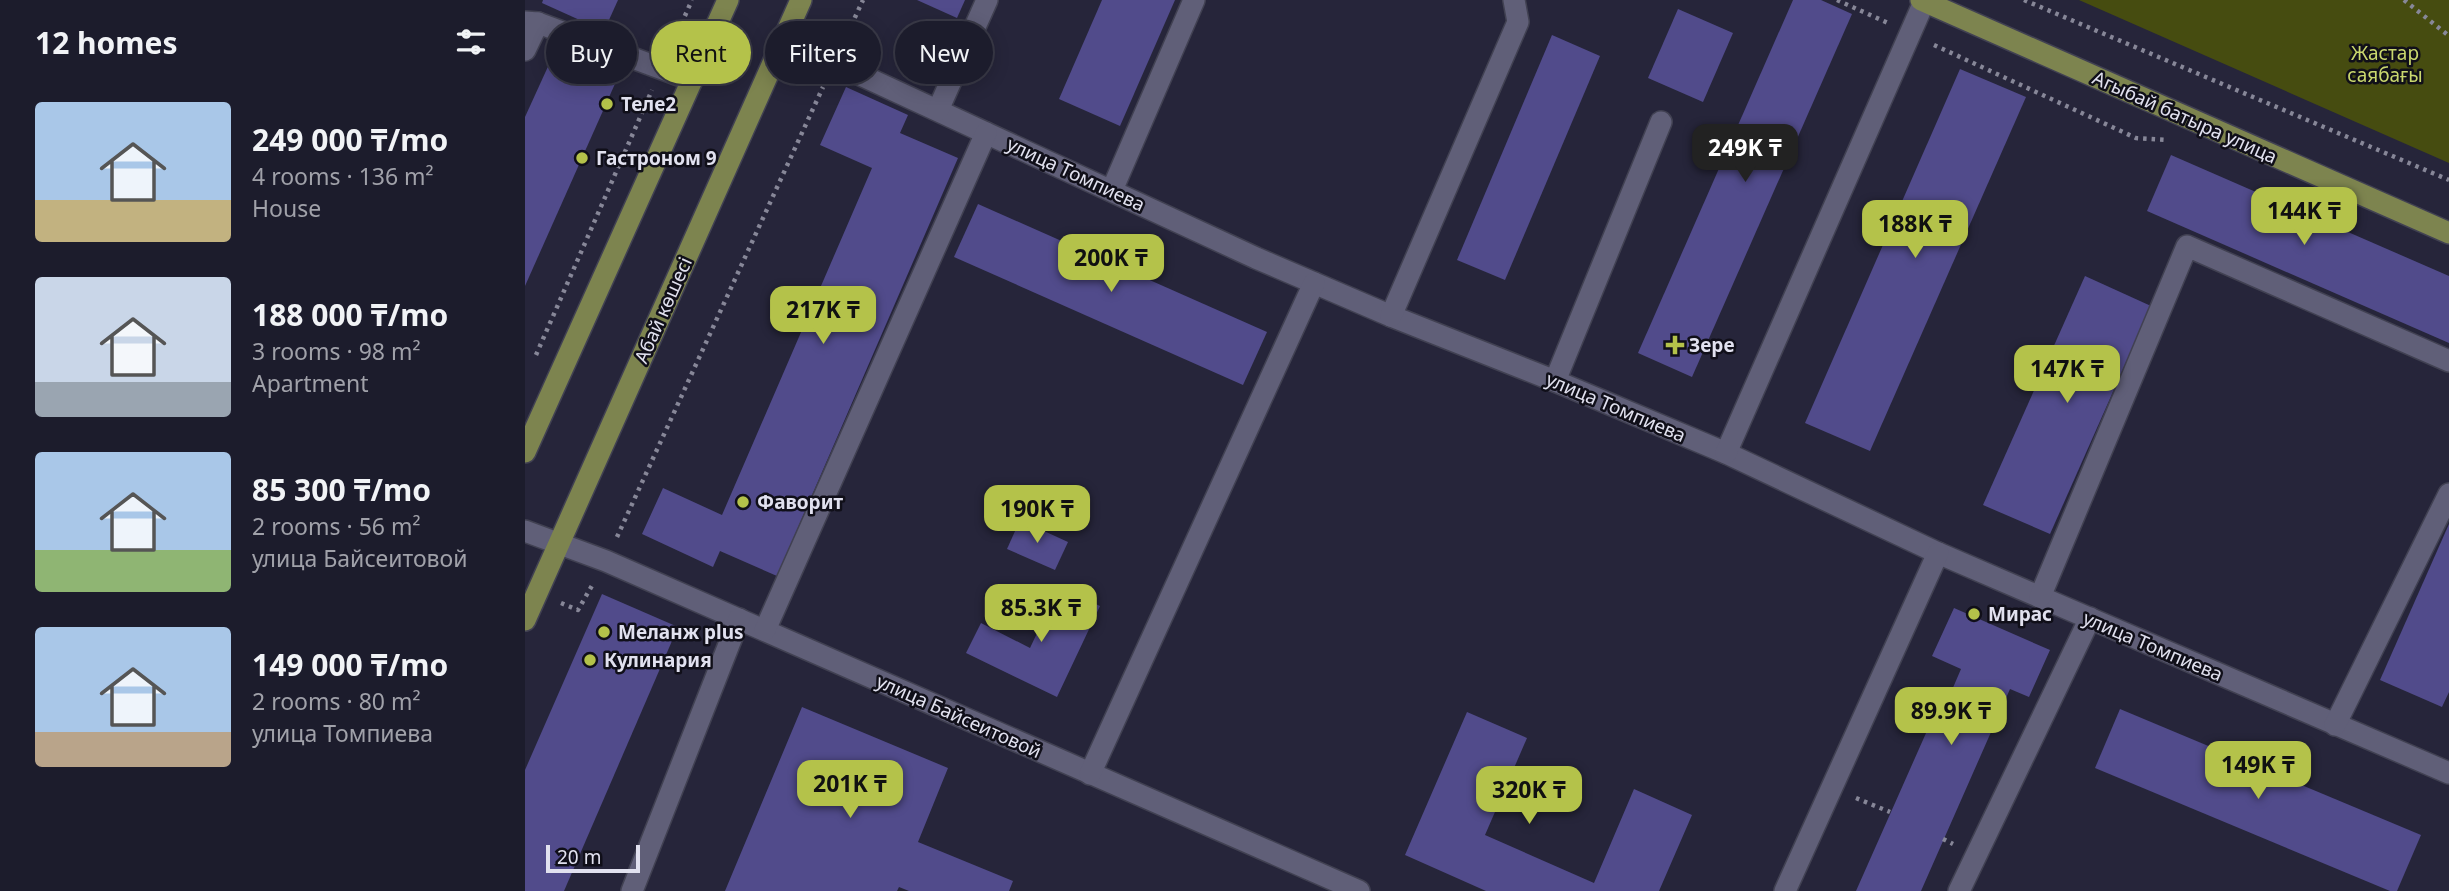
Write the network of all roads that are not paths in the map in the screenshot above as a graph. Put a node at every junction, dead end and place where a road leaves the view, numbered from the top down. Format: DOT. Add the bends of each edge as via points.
graph roads {
  1 [pos="728,0"];
  2 [pos="801,0"];
  3 [pos="987,0"];
  4 [pos="1194,0"];
  5 [pos="1514,0"];
  6 [pos="1923,1"];
  7 [pos="719,21"];
  8 [pos="791,21"];
  9 [pos="531,22"];
  10 [pos="525,50"];
  11 [pos="651,65"];
  12 [pos="765,79"];
  13 [pos="690,84"];
  14 [pos="881,84"];
  15 [pos="938,110"];
  16 [pos="1661,122"];
  17 [pos="986,132"];
  18 [pos="1112,190"];
  19 [pos="2449,233"];
  20 [pos="1314,283"];
  21 [pos="1391,316"];
  22 [pos="2449,361"];
  23 [pos="1555,381"];
  24 [pos="525,452"];
  25 [pos="1726,453"];
  26 [pos="2449,494"];
  27 [pos="525,531"];
  28 [pos="558,545"];
  29 [pos="1938,553"];
  30 [pos="2040,597"];
  31 [pos="2089,618"];
  32 [pos="739,619"];
  33 [pos="525,620"];
  34 [pos="765,630"];
  35 [pos="2335,725"];
  36 [pos="2449,773"];
  37 [pos="1090,774"];
  38 [pos="632,891"];
  39 [pos="1359,891"];
  40 [pos="1785,891"];
  41 [pos="1959,891"];
  1 -- 7 [label="main road"];
  2 -- 8 [label="main road, Абай көшесі"];
  3 -- 15 [label="street"];
  4 -- 18 [label="street"];
  5 -- 21 [label="street" via="1518,22"];
  6 -- 19 [label="main road, Агыбай батыра улица"];
  6 -- 25 [label="street"];
  9 -- 10 [label="street"];
  9 -- 11 [label="street"];
  12 -- 28 [label="main road, Абай көшесі"];
  13 -- 24 [label="main road"];
  14 -- 15 [label="street, улица Томпиева"];
  15 -- 17 [label="street, улица Томпиева"];
  16 -- 23 [label="street"];
  17 -- 18 [label="street, улица Томпиева"];
  17 -- 34 [label="street"];
  18 -- 20 [label="street, улица Томпиева"];
  20 -- 21 [label="street, улица Томпиева"];
  20 -- 37 [label="street"];
  21 -- 23 [label="street, улица Томпиева"];
  22 -- 30 [label="street" via="2187,246"];
  23 -- 25 [label="street, улица Томпиева"];
  25 -- 29 [label="street, улица Томпиева"];
  26 -- 35 [label="street"];
  27 -- 28 [label="street, улица Байсеитовой"];
  28 -- 32 [label="street, улица Байсеитовой"];
  28 -- 33 [label="main road, Абай көшесі"];
  29 -- 30 [label="street, улица Томпиева"];
  29 -- 40 [label="street"];
  30 -- 31 [label="street, улица Томпиева"];
  31 -- 35 [label="street, улица Томпиева"];
  31 -- 41 [label="street"];
  32 -- 34 [label="street, улица Байсеитовой"];
  32 -- 38 [label="street"];
  34 -- 37 [label="street, улица Байсеитовой"];
  35 -- 36 [label="street, улица Томпиева"];
  37 -- 39 [label="street, улица Байсеитовой"];
}
